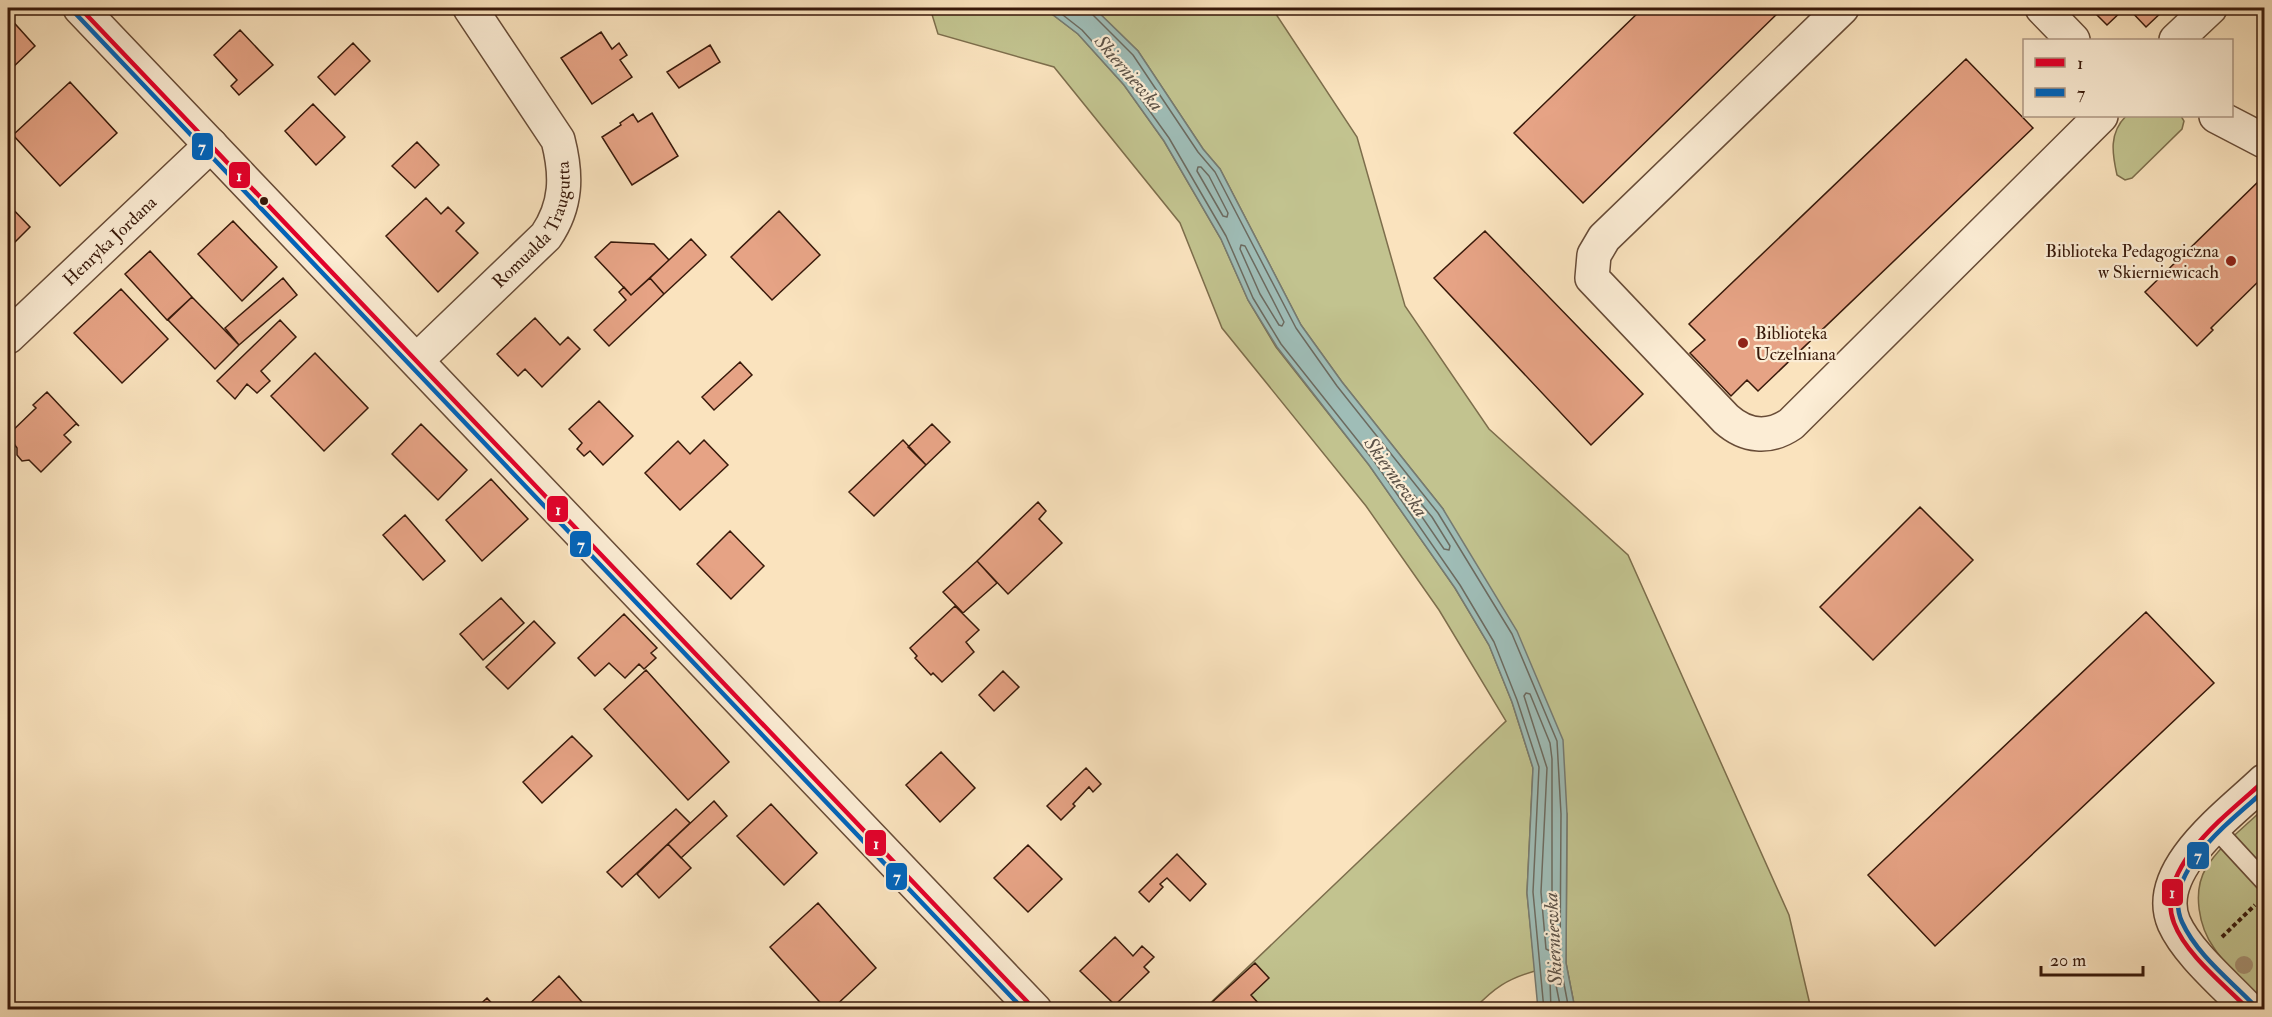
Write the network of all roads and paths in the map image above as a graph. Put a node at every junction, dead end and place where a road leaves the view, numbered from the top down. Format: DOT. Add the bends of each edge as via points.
graph roads {
  1 [pos="80,8"];
  2 [pos="470,8"];
  3 [pos="1842,8"];
  4 [pos="2042,8"];
  5 [pos="2210,8"];
  6 [pos="2072,39"];
  7 [pos="2177,39"];
  8 [pos="2099,117"];
  9 [pos="2218,117"];
  10 [pos="2265,141"];
  11 [pos="211,145"];
  12 [pos="8,337"];
  13 [pos="417,360"];
  14 [pos="2265,781"];
  15 [pos="2215,828"];
  16 [pos="2265,881"];
  17 [pos="1035,1010"];
  18 [pos="2249,1010"];
  1 -- 11 [label="street"];
  2 -- 13 [label="street, Romualda Traugutta" via="558,140 564,184 557,220 546,236"];
  3 -- 8 [label="street" via="1604,238 1594,255 1592,278 1726,419 1743,432 1770,434 1791,424"];
  4 -- 6 [label="street"];
  5 -- 7 [label="street"];
  9 -- 10 [label="street"];
  11 -- 12 [label="street, Henryka Jordana"];
  11 -- 13 [label="street"];
  13 -- 17 [label="street"];
  14 -- 15 [label="street"];
  15 -- 16 [label="lane"];
  15 -- 18 [label="street" via="2177,872 2172,886 2172,914 2184,940"];
}
